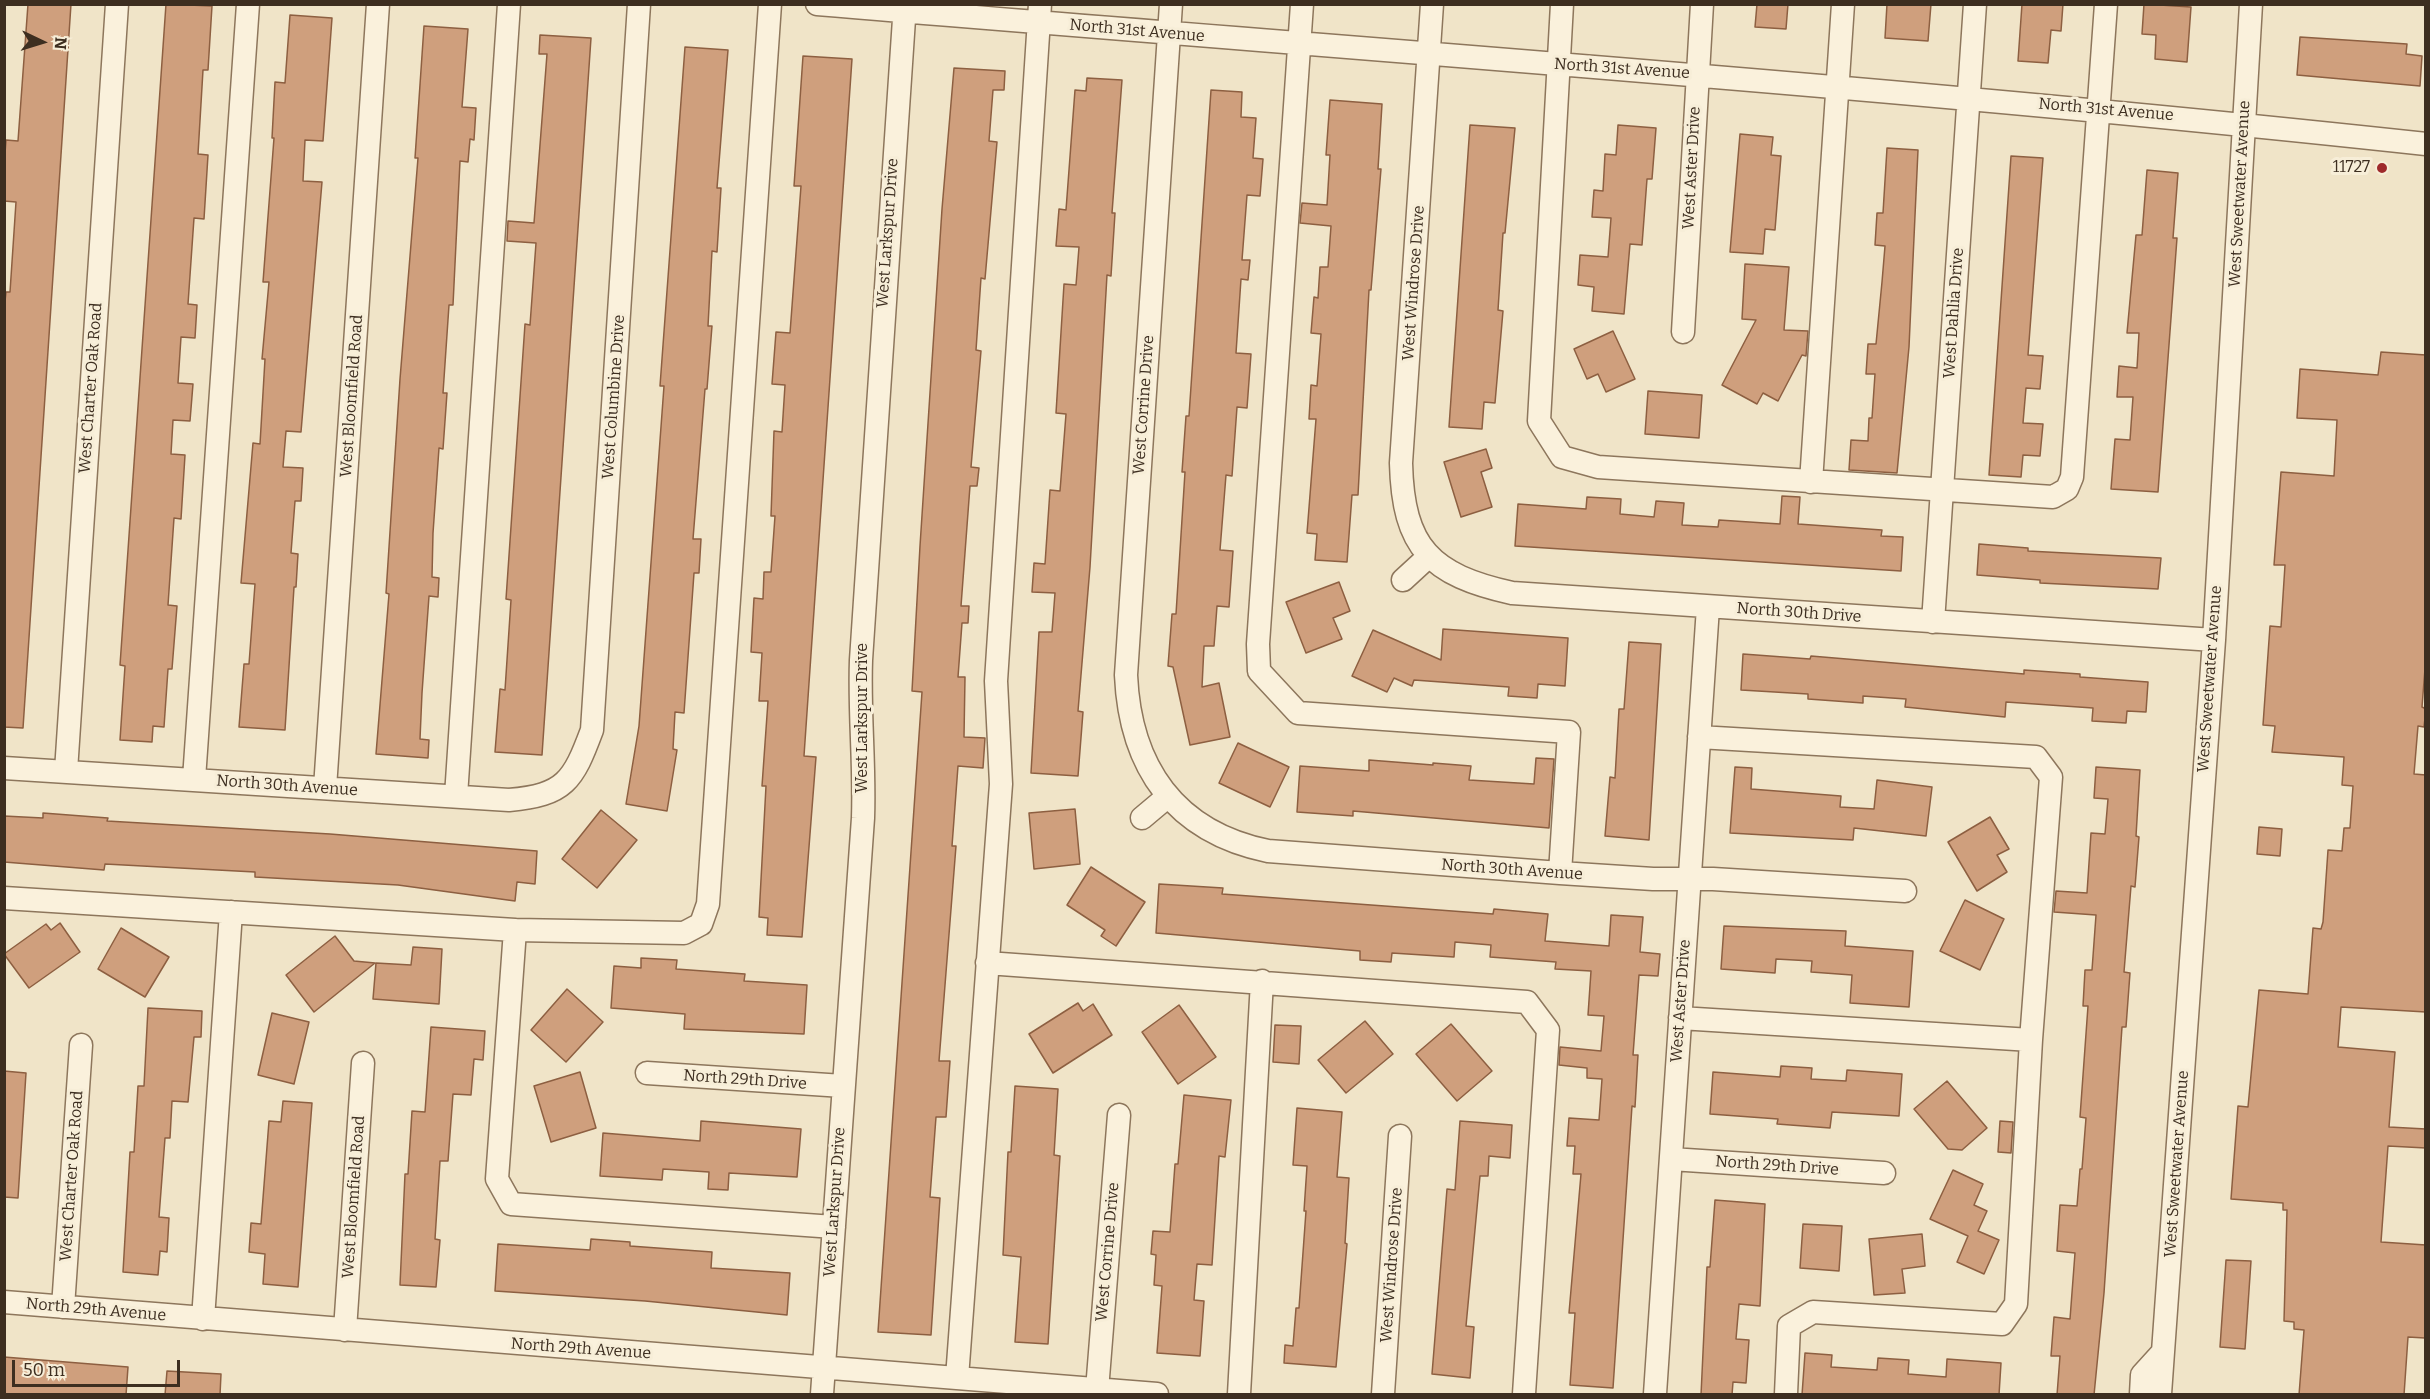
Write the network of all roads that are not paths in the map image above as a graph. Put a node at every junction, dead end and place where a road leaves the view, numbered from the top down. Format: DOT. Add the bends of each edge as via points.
graph roads {
  1 [pos="117,4"];
  2 [pos="248,4"];
  3 [pos="378,4"];
  4 [pos="509,4"];
  5 [pos="639,4"];
  6 [pos="770,4"];
  7 [pos="817,4"];
  8 [pos="1171,4"];
  9 [pos="1302,4"];
  10 [pos="1432,4"];
  11 [pos="1562,4"];
  12 [pos="1702,4"];
  13 [pos="1843,4"];
  14 [pos="1975,4"];
  15 [pos="2106,4"];
  16 [pos="2251,4"];
  17 [pos="904,8"];
  18 [pos="1039,14"];
  19 [pos="1169,34"];
  20 [pos="1299,44"];
  21 [pos="1429,55"];
  22 [pos="1559,65"];
  23 [pos="1697,75"];
  24 [pos="1837,86"];
  25 [pos="1969,97"];
  26 [pos="2098,109"];
  27 [pos="2244,124"];
  28 [pos="2426,144"];
  29 [pos="1683,332"];
  30 [pos="1811,482"];
  31 [pos="1941,490"];
  32 [pos="1428,557"];
  33 [pos="1403,580"];
  34 [pos="1708,607"];
  35 [pos="1933,622"];
  36 [pos="2214,640"];
  37 [pos="1699,737"];
  38 [pos="4,768"];
  39 [pos="66,771"];
  40 [pos="194,780"];
  41 [pos="566,784"];
  42 [pos="326,788"];
  43 [pos="456,796"];
  44 [pos="1167,797"];
  45 [pos="1142,818"];
  46 [pos="1560,873"];
  47 [pos="1690,879"];
  48 [pos="1905,891"];
  49 [pos="4,898"];
  50 [pos="231,912"];
  51 [pos="515,930"];
  52 [pos="987,963"];
  53 [pos="1262,981"];
  54 [pos="1680,1018"];
  55 [pos="2031,1040"];
  56 [pos="81,1045"];
  57 [pos="363,1063"];
  58 [pos="647,1073"];
  59 [pos="843,1086"];
  60 [pos="1119,1115"];
  61 [pos="1400,1136"];
  62 [pos="1671,1159"];
  63 [pos="1884,1173"];
  64 [pos="834,1227"];
  65 [pos="4,1302"];
  66 [pos="63,1307"];
  67 [pos="203,1319"];
  68 [pos="345,1330"];
  69 [pos="2162,1353"];
  70 [pos="824,1368"];
  71 [pos="957,1378"];
  72 [pos="1097,1390"];
  73 [pos="822,1395"];
  74 [pos="1157,1395"];
  75 [pos="1239,1395"];
  76 [pos="1383,1395"];
  77 [pos="1524,1395"];
  78 [pos="1655,1395"];
  79 [pos="1786,1395"];
  80 [pos="2141,1395"];
  81 [pos="2160,1395"];
  82 [pos="2172,1395"];
  1 -- 39 [label="street, West Charter Oak Road"];
  2 -- 40 [label="street"];
  3 -- 42 [label="street, West Bloomfield Road"];
  4 -- 43 [label="street"];
  5 -- 41 [label="street, West Columbine Drive" via="592,730"];
  6 -- 51 [label="street" via="708,904 701,924 684,933"];
  7 -- 17 [label="street, North 31st Avenue"];
  8 -- 19 [label="street, West Corrine Drive"];
  9 -- 20 [label="street"];
  10 -- 21 [label="street, West Windrose Drive"];
  11 -- 22 [label="street"];
  12 -- 23 [label="street, West Aster Drive"];
  13 -- 24 [label="street"];
  14 -- 25 [label="street, West Dahlia Drive"];
  15 -- 26 [label="street"];
  16 -- 27 [label="street, West Sweetwater Avenue"];
  17 -- 18 [label="street, North 31st Avenue"];
  17 -- 59 [label="street, West Larkspur Drive" via="861,649 864,798"];
  18 -- 19 [label="street, North 31st Avenue"];
  18 -- 52 [label="street" via="996,681 1001,784"];
  19 -- 20 [label="street, North 31st Avenue"];
  19 -- 44 [label="street, West Corrine Drive" via="1126,675 1128,705 1139,749"];
  20 -- 21 [label="street, North 31st Avenue"];
  20 -- 46 [label="street" via="1259,671 1298,713 1569,732"];
  21 -- 22 [label="street, North 31st Avenue"];
  21 -- 32 [label="street, West Windrose Drive" via="1401,463 1406,514"];
  22 -- 23 [label="street, North 31st Avenue"];
  22 -- 30 [label="street" via="1539,421 1562,457 1598,467"];
  23 -- 24 [label="street, North 31st Avenue"];
  23 -- 29 [label="street, West Aster Drive"];
  24 -- 25 [label="street, North 31st Avenue"];
  24 -- 30 [label="street"];
  25 -- 26 [label="street, North 31st Avenue"];
  25 -- 31 [label="street, West Dahlia Drive"];
  26 -- 27 [label="street, North 31st Avenue"];
  26 -- 31 [label="street" via="2072,477 2067,489 2053,497"];
  27 -- 28 [label="street, North 31st Avenue"];
  27 -- 36 [label="street, West Sweetwater Avenue"];
  30 -- 31 [label="street"];
  31 -- 35 [label="street, West Dahlia Drive"];
  32 -- 33 [label="street"];
  32 -- 34 [label="street, North 30th Drive" via="1454,575 1512,593"];
  34 -- 35 [label="street, North 30th Drive"];
  34 -- 37 [label="street, West Aster Drive"];
  35 -- 36 [label="street, North 30th Drive"];
  36 -- 69 [label="street, West Sweetwater Avenue"];
  37 -- 47 [label="street, West Aster Drive"];
  37 -- 55 [label="street" via="2036,757 2051,777"];
  38 -- 39 [label="street, North 30th Avenue"];
  39 -- 40 [label="street, North 30th Avenue"];
  40 -- 42 [label="street, North 30th Avenue"];
  41 -- 43 [label="street, North 30th Avenue" via="533,798"];
  42 -- 43 [label="street, North 30th Avenue"];
  44 -- 45 [label="street"];
  44 -- 46 [label="street, North 30th Avenue" via="1202,826 1248,847 1268,851"];
  46 -- 47 [label="street, North 30th Avenue"];
  47 -- 48 [label="street, North 30th Avenue"];
  47 -- 54 [label="street, West Aster Drive"];
  49 -- 50 [label="street"];
  50 -- 51 [label="street"];
  50 -- 67 [label="street"];
  51 -- 64 [label="street" via="497,1179 511,1204"];
  52 -- 53 [label="street"];
  52 -- 71 [label="street"];
  53 -- 75 [label="street"];
  53 -- 77 [label="street" via="1527,1002 1548,1030"];
  54 -- 55 [label="street"];
  54 -- 62 [label="street, West Aster Drive"];
  55 -- 79 [label="street" via="2016,1304 2002,1324 1813,1312 1789,1326"];
  56 -- 66 [label="street, West Charter Oak Road"];
  57 -- 68 [label="street, West Bloomfield Road"];
  58 -- 59 [label="street, North 29th Drive"];
  59 -- 64 [label="street, West Larkspur Drive"];
  60 -- 72 [label="street, West Corrine Drive"];
  61 -- 76 [label="street, West Windrose Drive"];
  62 -- 63 [label="street, North 29th Drive"];
  62 -- 78 [label="street, West Aster Drive"];
  64 -- 70 [label="street, West Larkspur Drive"];
  65 -- 66 [label="street, North 29th Avenue"];
  66 -- 67 [label="street, North 29th Avenue"];
  67 -- 68 [label="street, North 29th Avenue"];
  68 -- 70 [label="street, North 29th Avenue"];
  69 -- 80 [label="street" via="2142,1375"];
  69 -- 81 [label="street"];
  69 -- 82 [label="street, West Sweetwater Avenue" via="2173,1380"];
  70 -- 71 [label="street, North 29th Avenue"];
  70 -- 73 [label="street, West Larkspur Drive"];
  71 -- 72 [label="street, North 29th Avenue"];
  72 -- 74 [label="street, North 29th Avenue"];
}
